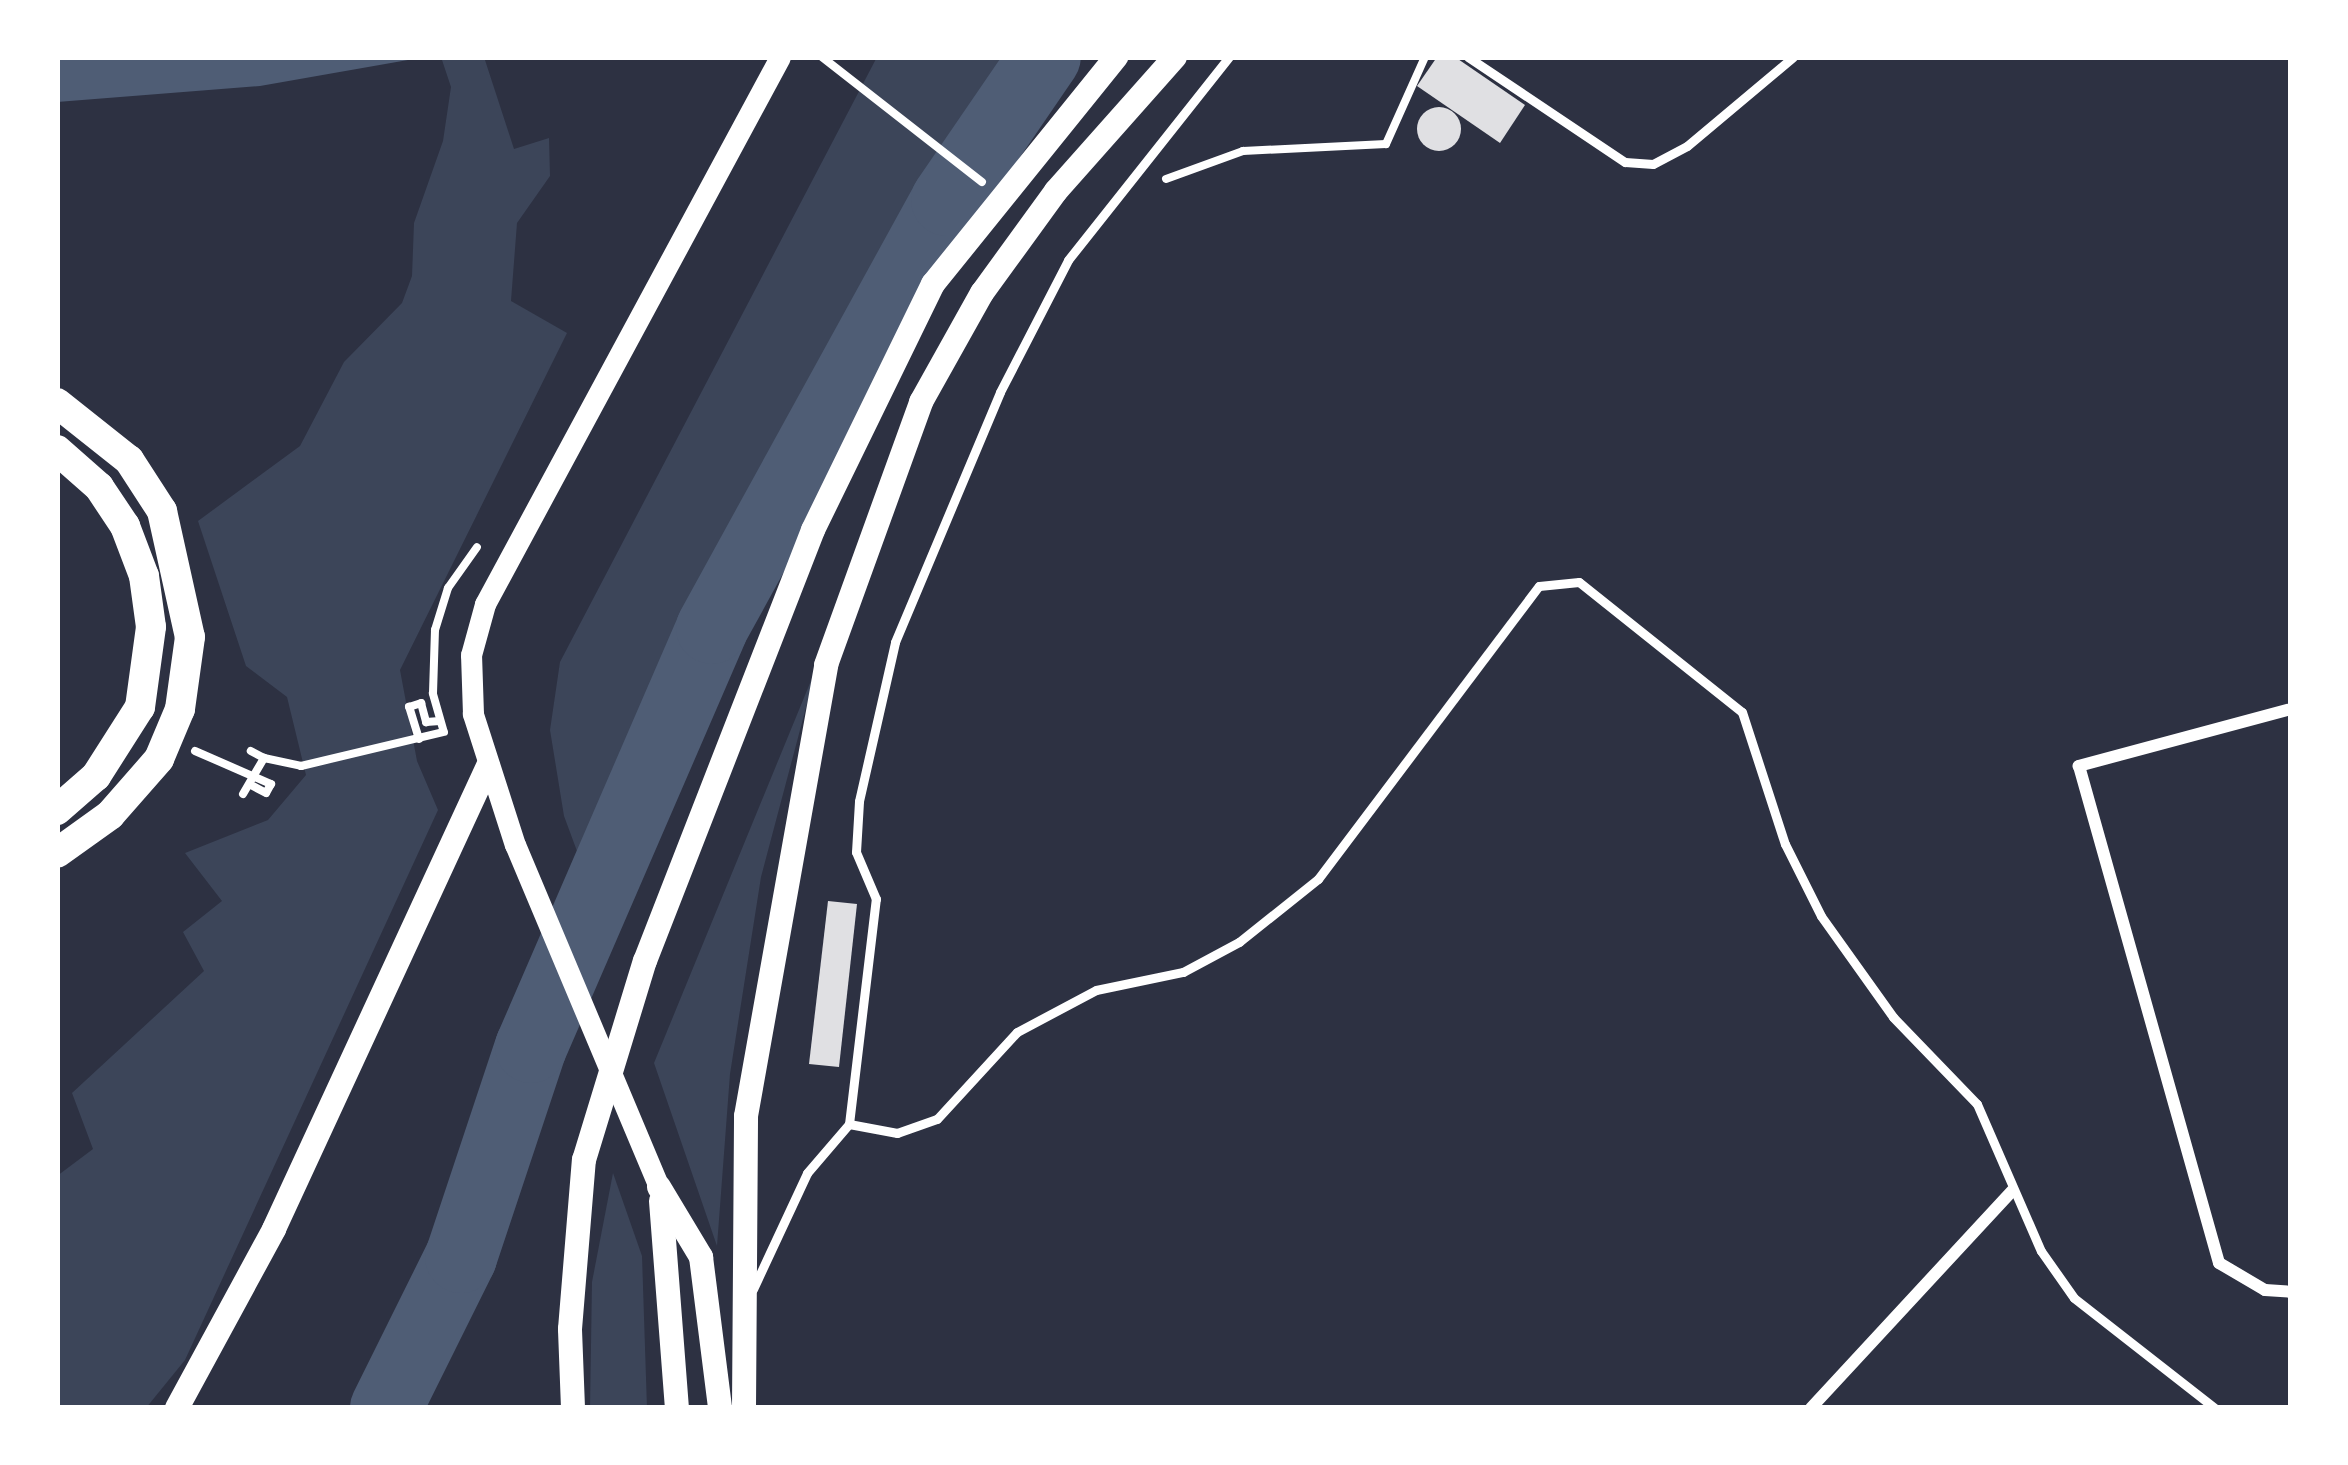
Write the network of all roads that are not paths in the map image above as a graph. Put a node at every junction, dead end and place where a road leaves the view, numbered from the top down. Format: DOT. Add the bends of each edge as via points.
graph roads {
  1 [pos="780,57"];
  2 [pos="1116,57"];
  3 [pos="1175,57"];
  4 [pos="1230,57"];
  5 [pos="1468,57"];
  6 [pos="1792,57"];
  7 [pos="57,403"];
  8 [pos="57,450"];
  9 [pos="2291,709"];
  10 [pos="488,766"];
  11 [pos="57,809"];
  12 [pos="57,853"];
  13 [pos="849,1124"];
  14 [pos="659,1187"];
  15 [pos="2012,1192"];
  16 [pos="2291,1292"];
  17 [pos="743,1310"];
  18 [pos="177,1408"];
  19 [pos="573,1408"];
  20 [pos="677,1408"];
  21 [pos="720,1408"];
  22 [pos="744,1408"];
  23 [pos="1811,1408"];
  24 [pos="2215,1408"];
  1 -- 10 [label="street" via="485,604 470,684"];
  2 -- 19 [label="main road" via="933,284 813,530 645,961 584,1160 570,1329"];
  3 -- 17 [label="main road" via="1056,191 982,292 920,402 868,535 826,664 766,975 746,1116"];
  4 -- 13 [label="lane" via="1067,260 1000,392 895,642 859,801 856,852 876,899"];
  5 -- 6 [label="lane" via="1625,163 1653,164 1687,146"];
  7 -- 12 [label="main road" via="129,460 162,511 190,638 180,709 159,759 110,815"];
  8 -- 11 [label="main road" via="99,487 125,526 151,627 140,706 96,776"];
  9 -- 16 [label="street" via="2079,766 2219,1263 2265,1290"];
  10 -- 14 [label="street"];
  10 -- 18 [label="main road" via="274,1229"];
  13 -- 15 [label="lane" via="897,1133 937,1119 1016,1032 1096,990 1183,972 1239,942 1318,879 1539,586 1579,582 1742,712 1785,844 1821,916 1893,1017 1976,1104"];
  13 -- 17 [label="lane" via="807,1173"];
  14 -- 20 [label="main road"];
  14 -- 21 [label="main road" via="701,1257"];
  15 -- 23 [label="street"];
  15 -- 24 [label="lane" via="2074,1298"];
  17 -- 22 [label="main road"];
}
